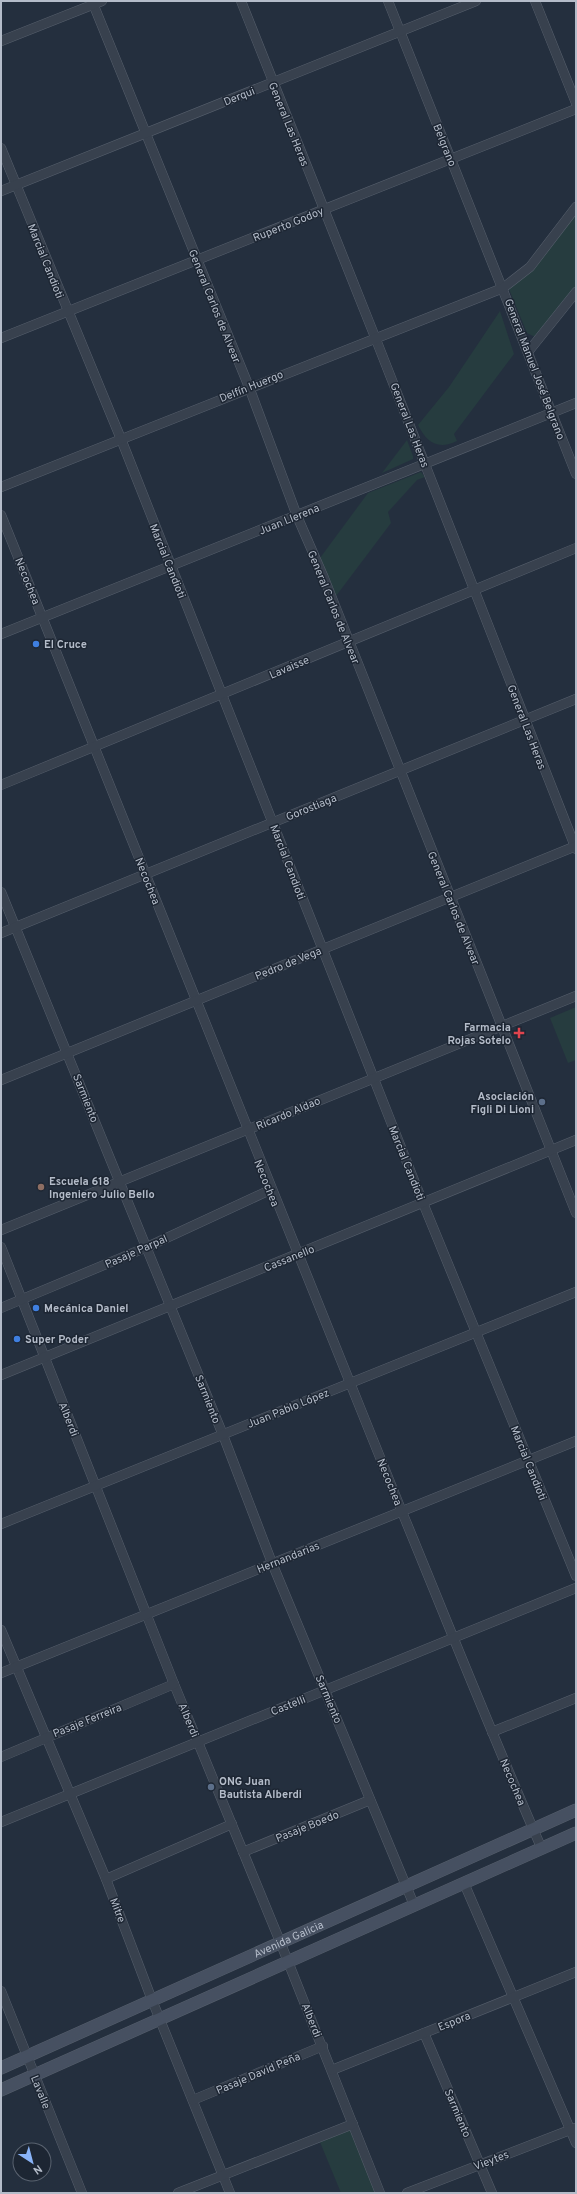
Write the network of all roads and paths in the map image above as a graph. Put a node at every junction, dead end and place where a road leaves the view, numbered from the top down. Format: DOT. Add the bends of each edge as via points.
graph roads {
  1 [pos="102,1"];
  2 [pos="241,1"];
  3 [pos="388,1"];
  4 [pos="476,1"];
  5 [pos="535,1"];
  6 [pos="92,3"];
  7 [pos="400,31"];
  8 [pos="1,41"];
  9 [pos="272,82"];
  10 [pos="576,103"];
  11 [pos="576,110"];
  12 [pos="146,133"];
  13 [pos="1,148"];
  14 [pos="450,159"];
  15 [pos="15,185"];
  16 [pos="1,191"];
  17 [pos="576,207"];
  18 [pos="324,210"];
  19 [pos="197,260"];
  20 [pos="503,288"];
  21 [pos="576,292"];
  22 [pos="68,312"];
  23 [pos="375,337"];
  24 [pos="1,338"];
  25 [pos="528,352"];
  26 [pos="249,387"];
  27 [pos="576,403"];
  28 [pos="552,413"];
  29 [pos="121,439"];
  30 [pos="426,465"];
  31 [pos="576,474"];
  32 [pos="1,487"];
  33 [pos="1,515"];
  34 [pos="297,516"];
  35 [pos="576,548"];
  36 [pos="170,567"];
  37 [pos="474,589"];
  38 [pos="43,618"];
  39 [pos="1,634"];
  40 [pos="348,641"];
  41 [pos="222,694"];
  42 [pos="576,700"];
  43 [pos="524,720"];
  44 [pos="95,747"];
  45 [pos="399,772"];
  46 [pos="1,785"];
  47 [pos="273,822"];
  48 [pos="576,847"];
  49 [pos="146,875"];
  50 [pos="1,892"];
  51 [pos="450,897"];
  52 [pos="15,927"];
  53 [pos="1,933"];
  54 [pos="321,950"];
  55 [pos="576,996"];
  56 [pos="196,1000"];
  57 [pos="501,1027"];
  58 [pos="67,1053"];
  59 [pos="373,1077"];
  60 [pos="1,1080"];
  61 [pos="247,1130"];
  62 [pos="576,1140"];
  63 [pos="551,1150"];
  64 [pos="119,1182"];
  65 [pos="270,1190"];
  66 [pos="423,1203"];
  67 [pos="576,1213"];
  68 [pos="1,1230"];
  69 [pos="1,1247"];
  70 [pos="147,1247"];
  71 [pos="297,1254"];
  72 [pos="576,1292"];
  73 [pos="21,1300"];
  74 [pos="171,1306"];
  75 [pos="1,1308"];
  76 [pos="476,1332"];
  77 [pos="44,1357"];
  78 [pos="1,1374"];
  79 [pos="349,1383"];
  80 [pos="223,1435"];
  81 [pos="576,1441"];
  82 [pos="528,1460"];
  83 [pos="96,1486"];
  84 [pos="402,1511"];
  85 [pos="1,1524"];
  86 [pos="272,1563"];
  87 [pos="576,1576"];
  88 [pos="576,1588"];
  89 [pos="148,1614"];
  90 [pos="1,1630"];
  91 [pos="453,1638"];
  92 [pos="17,1667"];
  93 [pos="1,1674"];
  94 [pos="174,1684"];
  95 [pos="326,1690"];
  96 [pos="576,1698"];
  97 [pos="492,1732"];
  98 [pos="45,1738"];
  99 [pos="198,1740"];
  100 [pos="1,1757"];
  101 [pos="70,1793"];
  102 [pos="370,1800"];
  103 [pos="576,1810"];
  104 [pos="1,1822"];
  105 [pos="232,1824"];
  106 [pos="533,1829"];
  107 [pos="576,1833"];
  108 [pos="541,1847"];
  109 [pos="243,1852"];
  110 [pos="106,1878"];
  111 [pos="464,1883"];
  112 [pos="407,1887"];
  113 [pos="414,1905"];
  114 [pos="281,1944"];
  115 [pos="288,1961"];
  116 [pos="576,1972"];
  117 [pos="1,1991"];
  118 [pos="513,1998"];
  119 [pos="152,2000"];
  120 [pos="160,2019"];
  121 [pos="424,2033"];
  122 [pos="322,2046"];
  123 [pos="27,2056"];
  124 [pos="1,2068"];
  125 [pos="332,2070"];
  126 [pos="35,2075"];
  127 [pos="1,2090"];
  128 [pos="193,2100"];
  129 [pos="353,2124"];
  130 [pos="573,2129"];
  131 [pos="576,2143"];
  132 [pos="480,2164"];
  133 [pos="223,2175"];
  134 [pos="82,2193"];
  135 [pos="178,2193"];
  136 [pos="230,2193"];
  137 [pos="380,2193"];
  138 [pos="407,2193"];
  139 [pos="492,2193"];
  1 -- 6 [label="street"];
  2 -- 9 [label="street, General Las Heras"];
  3 -- 7 [label="street, Belgrano"];
  4 -- 7 [label="street, Derqui"];
  5 -- 10 [label="street"];
  6 -- 8 [label="street"];
  6 -- 12 [label="street, General Carlos de Alvear"];
  7 -- 9 [label="street, Derqui"];
  7 -- 14 [label="street, Belgrano"];
  9 -- 12 [label="street, Derqui"];
  9 -- 18 [label="street, General Las Heras"];
  11 -- 14 [label="street, Ruperto Godoy"];
  12 -- 15 [label="street, Derqui"];
  12 -- 19 [label="street, General Carlos de Alvear"];
  13 -- 15 [label="street, Marcial Candioti"];
  14 -- 18 [label="street, Ruperto Godoy"];
  14 -- 20 [label="street, Belgrano"];
  15 -- 16 [label="street, Derqui"];
  15 -- 22 [label="street, Marcial Candioti"];
  17 -- 20 [label="street, Delfín Huergo" via="530,267"];
  18 -- 19 [label="street, Ruperto Godoy"];
  18 -- 23 [label="street, General Las Heras"];
  19 -- 22 [label="street, Ruperto Godoy"];
  19 -- 26 [label="street, General Carlos de Alvear"];
  20 -- 23 [label="street, Delfín Huergo"];
  20 -- 25 [label="street, General Manuel José Belgrano"];
  21 -- 25 [label="street"];
  22 -- 24 [label="street, Ruperto Godoy"];
  22 -- 29 [label="street, Marcial Candioti"];
  23 -- 26 [label="street, Delfín Huergo"];
  23 -- 30 [label="street, General Las Heras"];
  25 -- 28 [label="street, General Manuel José Belgrano"];
  26 -- 29 [label="street, Delfín Huergo"];
  26 -- 34 [label="street, General Carlos de Alvear"];
  27 -- 28 [label="street, Juan Llerena"];
  28 -- 30 [label="street, Juan Llerena"];
  28 -- 31 [label="street, General Manuel José Belgrano"];
  29 -- 32 [label="street, Delfín Huergo"];
  29 -- 36 [label="street, Marcial Candioti"];
  30 -- 34 [label="street, Juan Llerena"];
  30 -- 37 [label="street, General Las Heras"];
  33 -- 38 [label="street, Necochea"];
  34 -- 36 [label="street, Juan Llerena"];
  34 -- 40 [label="street, General Carlos de Alvear"];
  35 -- 37 [label="street, Lavaisse"];
  36 -- 38 [label="street, Juan Llerena"];
  36 -- 41 [label="street, Marcial Candioti"];
  37 -- 40 [label="street, Lavaisse"];
  37 -- 43 [label="street, General Las Heras"];
  38 -- 39 [label="street, Juan Llerena"];
  38 -- 44 [label="street, Necochea"];
  40 -- 41 [label="street, Lavaisse"];
  40 -- 45 [label="street, General Carlos de Alvear"];
  41 -- 44 [label="street, Lavaisse"];
  41 -- 47 [label="street, Marcial Candioti"];
  42 -- 43 [label="street, Gorostiaga"];
  43 -- 45 [label="street, Gorostiaga"];
  43 -- 48 [label="street, General Las Heras"];
  44 -- 46 [label="street, Lavaisse"];
  44 -- 49 [label="street, Necochea"];
  45 -- 47 [label="street, Gorostiaga"];
  45 -- 51 [label="street, General Carlos de Alvear"];
  47 -- 49 [label="street, Gorostiaga"];
  47 -- 54 [label="street, Marcial Candioti"];
  48 -- 51 [label="street, Pedro de Vega"];
  49 -- 52 [label="street, Gorostiaga"];
  49 -- 56 [label="street, Necochea"];
  50 -- 52 [label="street, Sarmiento"];
  51 -- 54 [label="street, Pedro de Vega"];
  51 -- 57 [label="street, General Carlos de Alvear"];
  52 -- 53 [label="street, Gorostiaga"];
  52 -- 58 [label="street, Sarmiento"];
  54 -- 56 [label="street, Pedro de Vega"];
  54 -- 59 [label="street, Marcial Candioti"];
  55 -- 57 [label="street, Ricardo Aldao"];
  56 -- 58 [label="street, Pedro de Vega"];
  56 -- 61 [label="street, Necochea"];
  57 -- 59 [label="street, Ricardo Aldao"];
  57 -- 63 [label="street, General Carlos de Alvear"];
  58 -- 60 [label="street, Pedro de Vega"];
  58 -- 64 [label="street, Sarmiento"];
  59 -- 61 [label="street, Ricardo Aldao"];
  59 -- 66 [label="street, Marcial Candioti"];
  61 -- 64 [label="street, Ricardo Aldao"];
  61 -- 65 [label="street, Necochea"];
  62 -- 63 [label="street, Cassanello"];
  63 -- 66 [label="street, Cassanello"];
  63 -- 67 [label="street, General Carlos de Alvear"];
  64 -- 68 [label="street, Ricardo Aldao"];
  64 -- 70 [label="street, Sarmiento"];
  65 -- 70 [label="street, Pasaje Parpal"];
  65 -- 71 [label="street, Necochea"];
  66 -- 71 [label="street, Cassanello"];
  66 -- 76 [label="street, Marcial Candioti"];
  69 -- 73 [label="street, Alberdi"];
  70 -- 73 [label="street, Pasaje Parpal"];
  70 -- 74 [label="street, Sarmiento"];
  71 -- 74 [label="street, Cassanello"];
  71 -- 79 [label="street, Necochea"];
  72 -- 76 [label="street, Juan Pablo López"];
  73 -- 75 [label="street, Pasaje Parpal"];
  73 -- 77 [label="street, Alberdi"];
  74 -- 77 [label="street, Cassanello"];
  74 -- 80 [label="street, Sarmiento"];
  76 -- 79 [label="street, Juan Pablo López"];
  76 -- 82 [label="street, Marcial Candioti"];
  77 -- 78 [label="street, Cassanello"];
  77 -- 83 [label="street, Alberdi"];
  79 -- 80 [label="street, Juan Pablo López"];
  79 -- 84 [label="street, Necochea"];
  80 -- 83 [label="street, Juan Pablo López"];
  80 -- 86 [label="street, Sarmiento"];
  81 -- 82 [label="street, Hernandarias"];
  82 -- 84 [label="street, Hernandarias"];
  82 -- 87 [label="street, Marcial Candioti"];
  83 -- 85 [label="street, Juan Pablo López"];
  83 -- 89 [label="street, Alberdi"];
  84 -- 86 [label="street, Hernandarias"];
  84 -- 91 [label="street, Necochea"];
  86 -- 89 [label="street, Hernandarias"];
  86 -- 95 [label="street, Sarmiento"];
  88 -- 91 [label="street, Castelli"];
  89 -- 92 [label="street, Hernandarias"];
  89 -- 94 [label="street, Alberdi"];
  90 -- 92 [label="street, Mitre"];
  91 -- 95 [label="street, Castelli"];
  91 -- 97 [label="street, Necochea"];
  92 -- 93 [label="street, Hernandarias"];
  92 -- 98 [label="street, Mitre"];
  94 -- 98 [label="street, Pasaje Ferreira"];
  94 -- 99 [label="street, Alberdi"];
  95 -- 99 [label="street, Castelli"];
  95 -- 102 [label="street, Sarmiento"];
  96 -- 97 [label="street"];
  97 -- 106 [label="street, Necochea"];
  98 -- 100 [label="street, Pasaje Ferreira"];
  98 -- 101 [label="street, Mitre"];
  99 -- 101 [label="street, Castelli"];
  99 -- 105 [label="street, Alberdi"];
  101 -- 104 [label="street, Castelli"];
  101 -- 110 [label="street, Mitre"];
  102 -- 109 [label="street, Pasaje Boedo"];
  102 -- 112 [label="street, Sarmiento"];
  103 -- 106 [label="main road, Avenida Galicia"];
  105 -- 109 [label="street, Alberdi"];
  105 -- 110 [label="street"];
  106 -- 108 [label="street, Necochea"];
  106 -- 112 [label="main road, Avenida Galicia"];
  107 -- 108 [label="main road, Avenida Galicia"];
  108 -- 111 [label="main road, Avenida Galicia"];
  109 -- 114 [label="street, Alberdi"];
  110 -- 119 [label="street, Mitre"];
  111 -- 113 [label="main road, Avenida Galicia"];
  111 -- 118 [label="street"];
  112 -- 113 [label="street, Sarmiento"];
  112 -- 114 [label="main road, Avenida Galicia"];
  113 -- 115 [label="main road, Avenida Galicia"];
  114 -- 115 [label="street, Alberdi"];
  114 -- 119 [label="main road, Avenida Galicia"];
  115 -- 120 [label="main road, Avenida Galicia"];
  115 -- 122 [label="street, Alberdi"];
  116 -- 118 [label="street, Espora"];
  117 -- 123 [label="street, Lavalle"];
  118 -- 121 [label="street, Espora"];
  118 -- 130 [label="street"];
  119 -- 120 [label="street, Mitre"];
  119 -- 123 [label="main road, Avenida Galicia"];
  120 -- 126 [label="main road, Avenida Galicia"];
  120 -- 128 [label="street, Mitre"];
  121 -- 125 [label="street, Espora"];
  121 -- 132 [label="street, Sarmiento"];
  122 -- 125 [label="street, Alberdi"];
  122 -- 128 [label="street, Pasaje David Peña"];
  123 -- 124 [label="main road, Avenida Galicia"];
  123 -- 126 [label="street, Lavalle"];
  125 -- 129 [label="street, Alberdi"];
  126 -- 127 [label="main road, Avenida Galicia"];
  126 -- 134 [label="street, Lavalle"];
  128 -- 133 [label="street, Mitre"];
  129 -- 133 [label="street"];
  129 -- 137 [label="street, Alberdi"];
  130 -- 131 [label="street"];
  130 -- 132 [label="street, Vieytes"];
  132 -- 138 [label="street, Vieytes"];
  132 -- 139 [label="street, Sarmiento"];
  133 -- 135 [label="street"];
  133 -- 136 [label="street, Mitre"];
}
